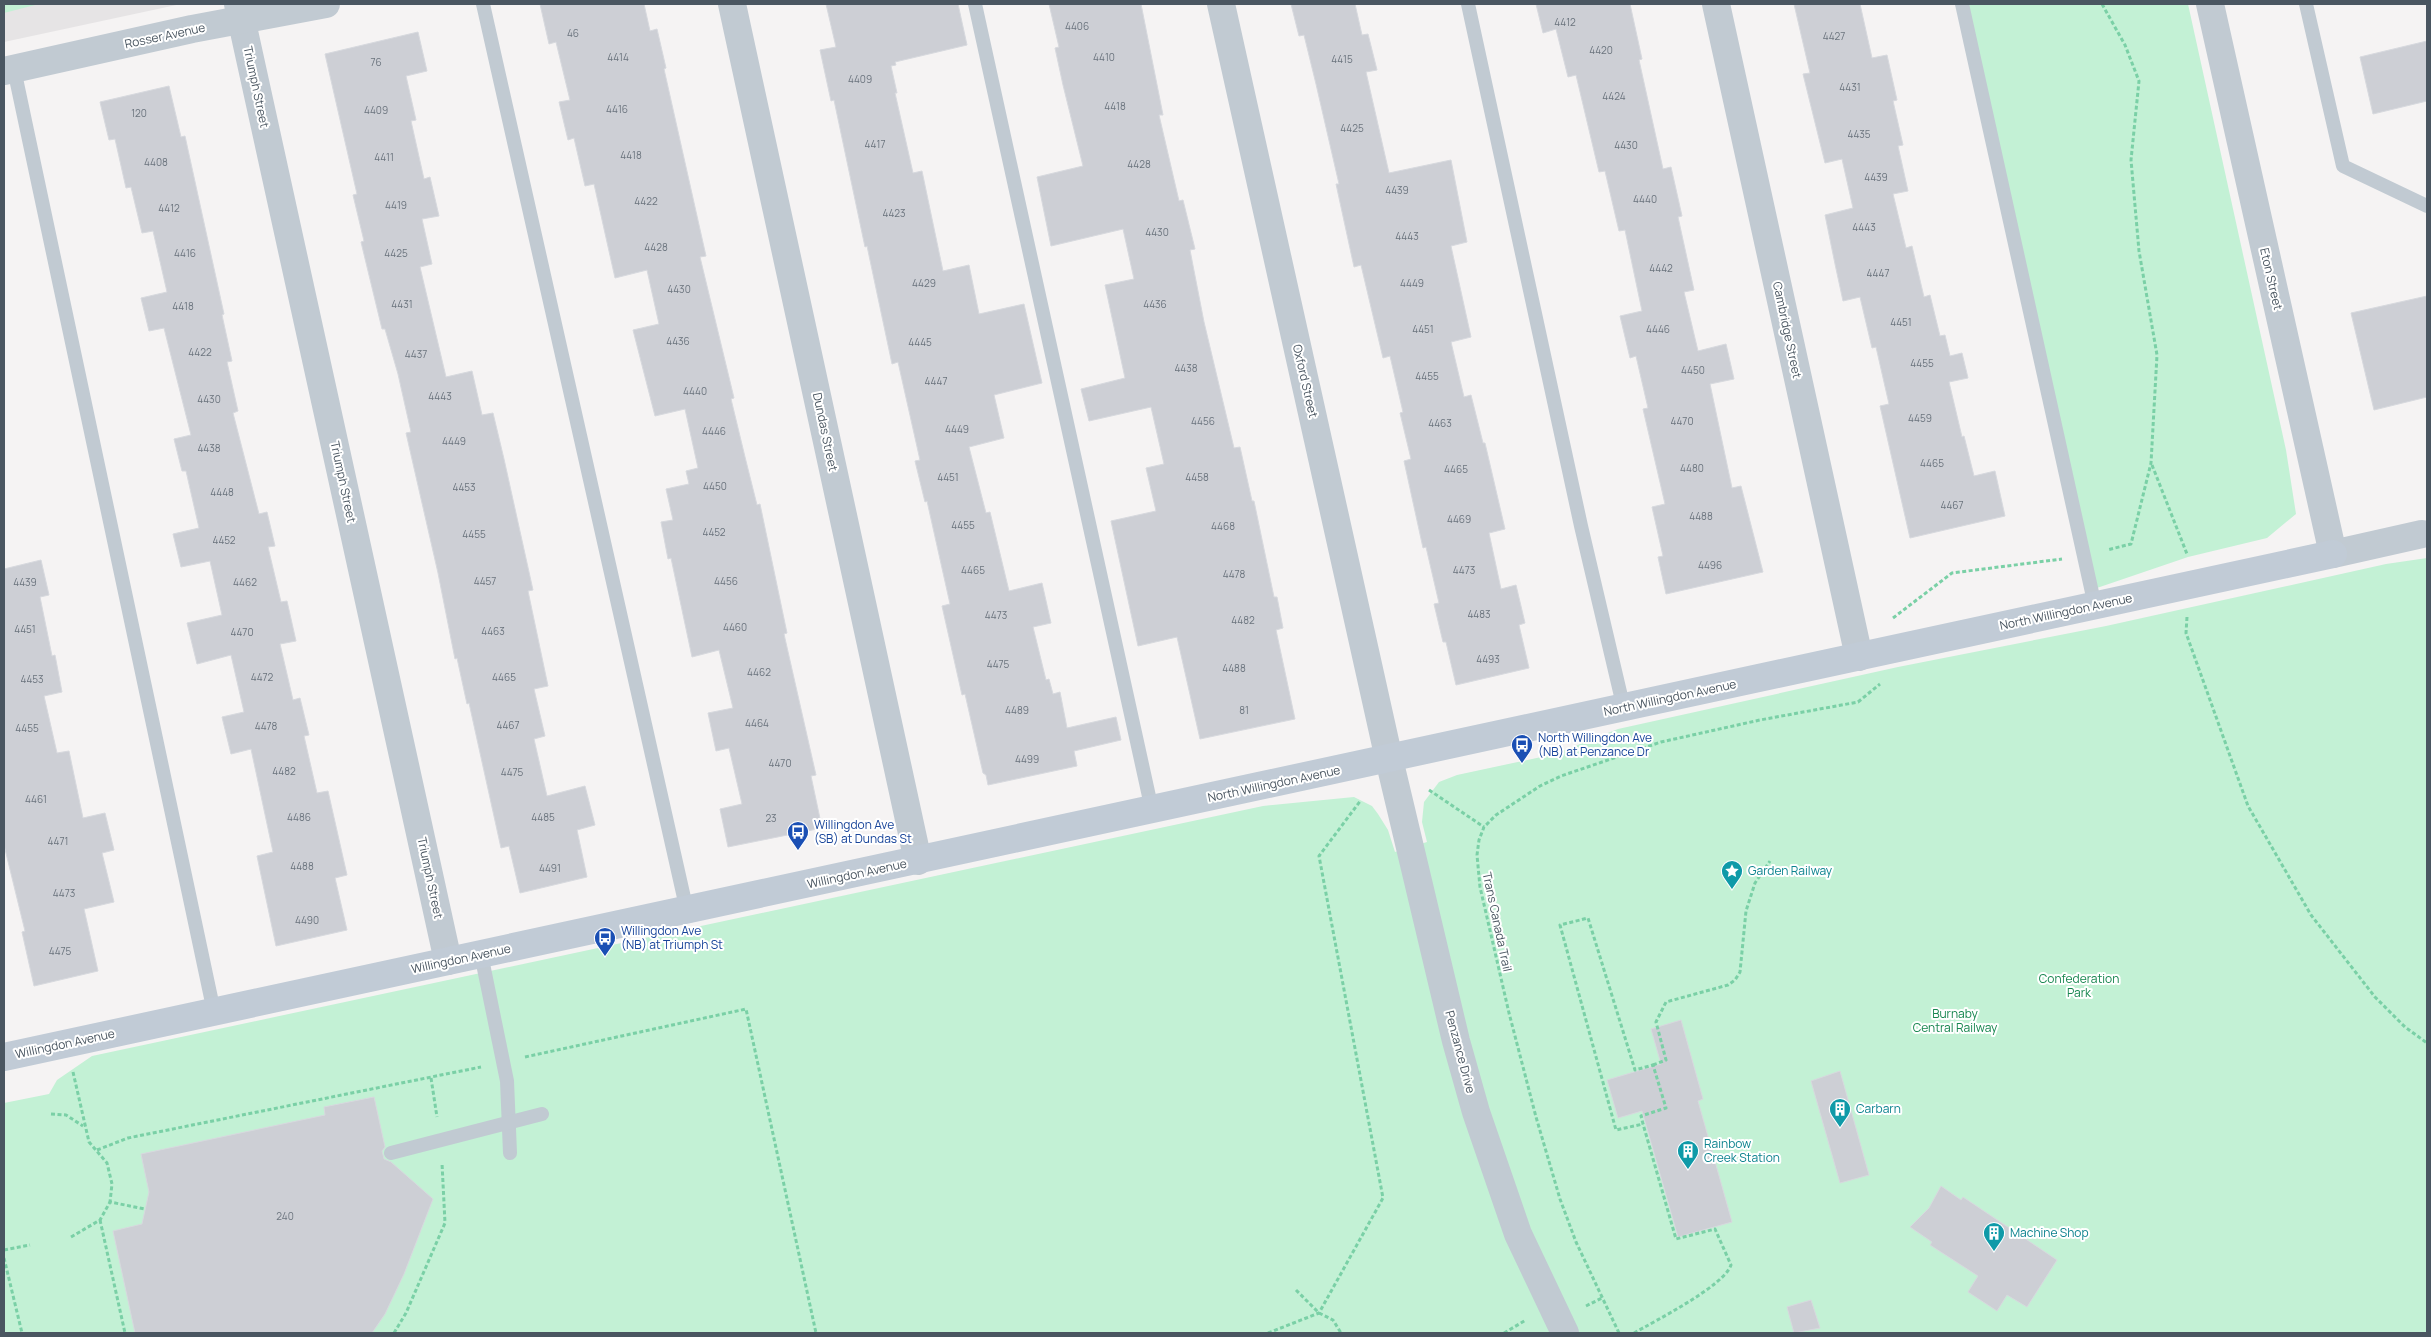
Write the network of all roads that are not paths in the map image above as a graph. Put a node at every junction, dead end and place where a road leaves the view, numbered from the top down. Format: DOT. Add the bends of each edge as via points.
graph roads {
  1 [pos="326,4"];
  2 [pos="483,4"];
  3 [pos="732,4"];
  4 [pos="975,4"];
  5 [pos="1221,4"];
  6 [pos="1468,4"];
  7 [pos="1716,4"];
  8 [pos="1962,4"];
  9 [pos="2210,4"];
  10 [pos="2306,4"];
  11 [pos="239,12"];
  12 [pos="9,70"];
  13 [pos="2427,206"];
  14 [pos="2425,532"];
  15 [pos="2332,554"];
  16 [pos="2095,606"];
  17 [pos="1859,657"];
  18 [pos="1624,709"];
  19 [pos="1389,759"];
  20 [pos="1152,810"];
  21 [pos="918,861"];
  22 [pos="687,911"];
  23 [pos="481,954"];
  24 [pos="448,961"];
  25 [pos="214,1012"];
  26 [pos="4,1058"];
  27 [pos="542,1114"];
  28 [pos="509,1121"];
  29 [pos="390,1153"];
  30 [pos="510,1153"];
  31 [pos="1565,1333"];
  1 -- 11 [label="street, Rosser Avenue"];
  2 -- 22 [label="lane"];
  3 -- 21 [label="street, Dundas Street"];
  4 -- 20 [label="lane"];
  5 -- 19 [label="street, Oxford Street"];
  6 -- 18 [label="lane"];
  7 -- 17 [label="street, Cambridge Street"];
  8 -- 16 [label="lane"];
  9 -- 15 [label="street, Eton Street"];
  10 -- 13 [label="lane" via="2343,166"];
  11 -- 12 [label="street, Rosser Avenue"];
  11 -- 24 [label="street, Triumph Street"];
  12 -- 25 [label="lane"];
  14 -- 15 [label="street, North Willingdon Avenue"];
  15 -- 16 [label="street, North Willingdon Avenue"];
  16 -- 17 [label="street, North Willingdon Avenue"];
  17 -- 18 [label="street, North Willingdon Avenue"];
  18 -- 19 [label="street, North Willingdon Avenue"];
  19 -- 20 [label="street, North Willingdon Avenue"];
  19 -- 31 [label="street, Penzance Drive" via="1476,1112 1518,1234"];
  20 -- 21 [label="street, North Willingdon Avenue"];
  21 -- 22 [label="street, Willingdon Avenue"];
  22 -- 23 [label="street, Willingdon Avenue"];
  23 -- 24 [label="street, Willingdon Avenue"];
  23 -- 28 [label="lane" via="507,1081"];
  24 -- 25 [label="street, Willingdon Avenue"];
  25 -- 26 [label="street, Willingdon Avenue"];
  27 -- 28 [label="lane"];
  28 -- 29 [label="lane"];
  28 -- 30 [label="lane"];
}
